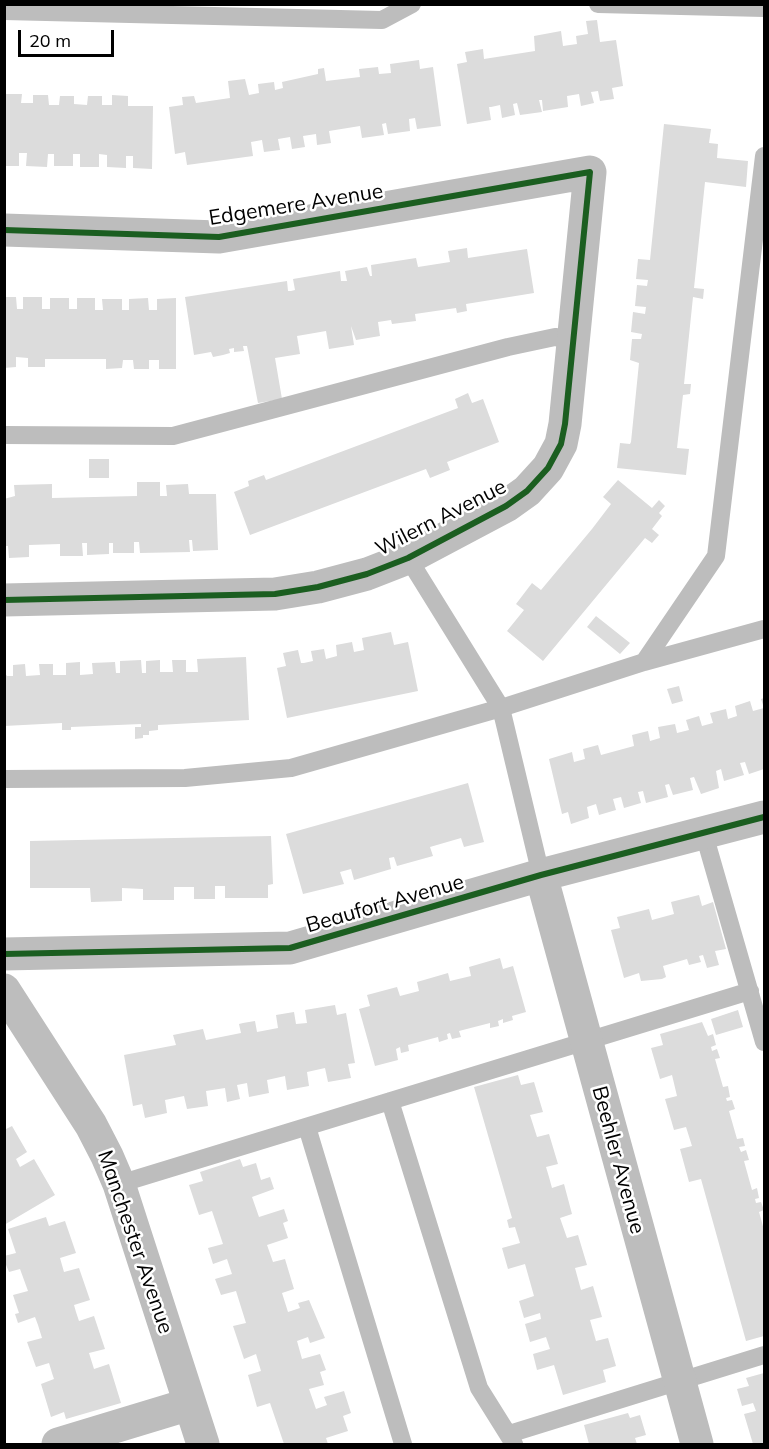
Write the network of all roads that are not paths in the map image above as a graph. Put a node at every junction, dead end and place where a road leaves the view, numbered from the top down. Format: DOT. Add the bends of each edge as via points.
graph roads {
  1 [pos="412,4"];
  2 [pos="598,4"];
  3 [pos="765,8"];
  4 [pos="4,11"];
  5 [pos="765,156"];
  6 [pos="590,172"];
  7 [pos="4,230"];
  8 [pos="573,339"];
  9 [pos="4,435"];
  10 [pos="408,558"];
  11 [pos="4,600"];
  12 [pos="765,629"];
  13 [pos="644,662"];
  14 [pos="501,708"];
  15 [pos="4,779"];
  16 [pos="765,817"];
  17 [pos="704,834"];
  18 [pos="541,875"];
  19 [pos="4,954"];
  20 [pos="4,990"];
  21 [pos="750,991"];
  22 [pos="585,1042"];
  23 [pos="765,1042"];
  24 [pos="390,1101"];
  25 [pos="307,1127"];
  26 [pos="119,1184"];
  27 [pos="765,1355"];
  28 [pos="679,1381"];
  29 [pos="190,1404"];
  30 [pos="511,1439"];
  31 [pos="58,1444"];
  32 [pos="203,1444"];
  33 [pos="403,1444"];
  34 [pos="697,1444"];
  1 -- 4 [label="lane" via="382,20"];
  2 -- 3 [label="lane"];
  5 -- 13 [label="lane" via="716,556"];
  6 -- 7 [label="street, Edgemere Avenue" via="219,237"];
  6 -- 8 [label="street, Wilern Avenue"];
  8 -- 9 [label="lane" via="555,337 508,347 172,436"];
  8 -- 10 [label="street, Wilern Avenue" via="565,424 561,444 548,468 506,506"];
  10 -- 11 [label="street, Wilern Avenue" via="327,585 274,594"];
  10 -- 14 [label="lane"];
  12 -- 13 [label="lane"];
  13 -- 14 [label="lane"];
  14 -- 15 [label="lane" via="291,768 185,778"];
  14 -- 18 [label="lane"];
  16 -- 17 [label="street, Beaufort Avenue"];
  17 -- 18 [label="street, Beaufort Avenue"];
  17 -- 21 [label="lane"];
  18 -- 19 [label="street, Beaufort Avenue" via="290,948"];
  18 -- 22 [label="street, Beehler Avenue"];
  20 -- 26 [label="street, Manchester Avenue" via="91,1125"];
  21 -- 22 [label="lane"];
  21 -- 23 [label="lane"];
  22 -- 24 [label="lane"];
  22 -- 28 [label="street, Beehler Avenue"];
  24 -- 25 [label="lane"];
  24 -- 30 [label="lane" via="479,1388"];
  25 -- 26 [label="lane"];
  25 -- 33 [label="lane"];
  26 -- 29 [label="street, Manchester Avenue"];
  27 -- 28 [label="lane"];
  28 -- 30 [label="lane"];
  28 -- 34 [label="street, Beehler Avenue"];
  29 -- 31 [label="street"];
  29 -- 32 [label="street, Manchester Avenue"];
}
